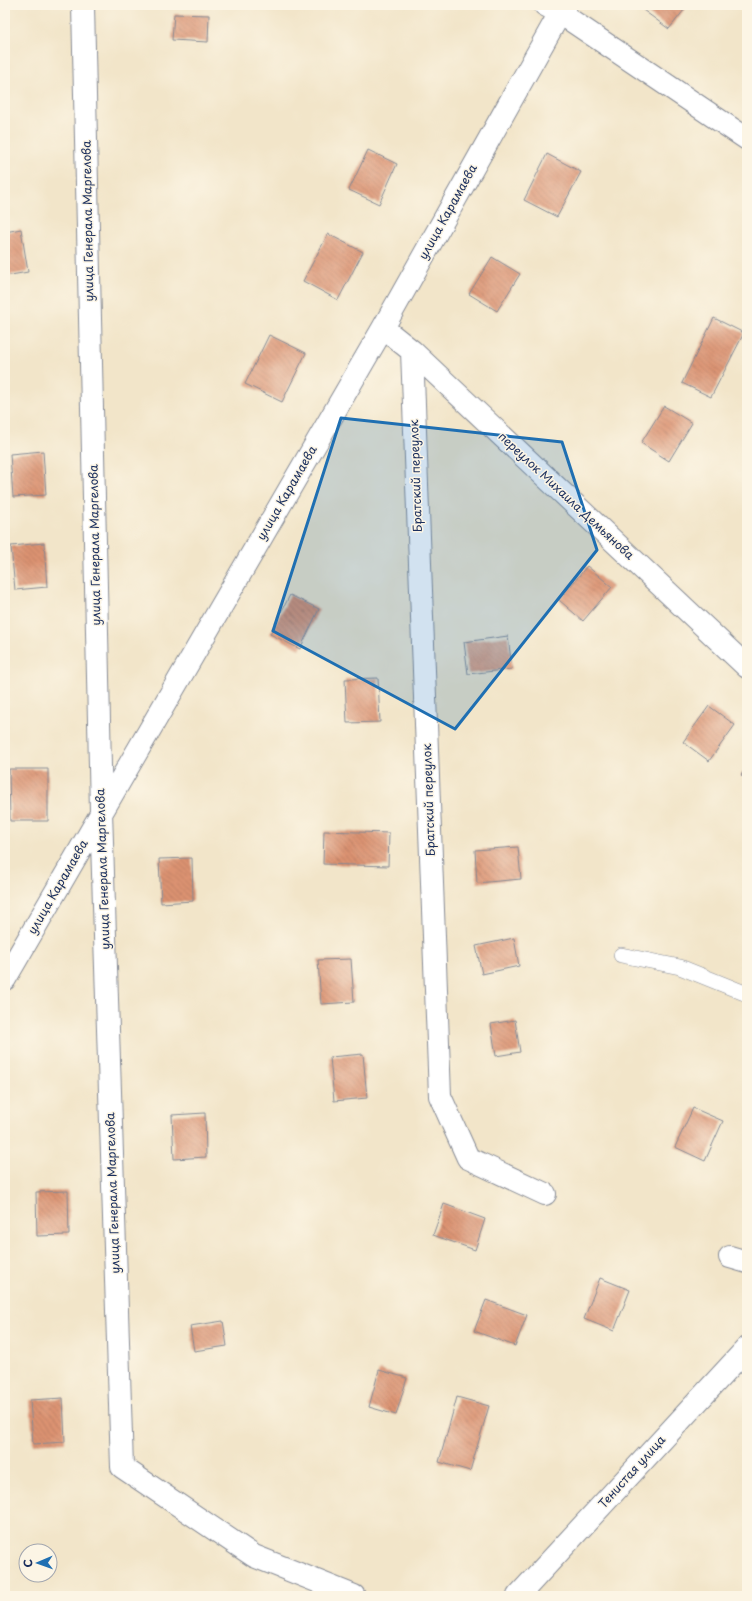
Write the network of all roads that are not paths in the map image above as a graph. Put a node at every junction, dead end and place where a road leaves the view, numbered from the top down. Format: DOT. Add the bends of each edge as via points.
graph roads {
  1 [pos="83,5"];
  2 [pos="557,8"];
  3 [pos="747,139"];
  4 [pos="383,328"];
  5 [pos="412,351"];
  6 [pos="747,667"];
  7 [pos="101,811"];
  8 [pos="621,955"];
  9 [pos="5,979"];
  10 [pos="747,994"];
  11 [pos="545,1194"];
  12 [pos="747,1348"];
  13 [pos="354,1596"];
  14 [pos="518,1596"];
  1 -- 7 [label="street, улица Генерала Маргелова"];
  2 -- 3 [label="street"];
  2 -- 4 [label="street, улица Карамаева"];
  4 -- 5 [label="street, переулок Михаила Демьянова"];
  4 -- 7 [label="street, улица Карамаева"];
  5 -- 6 [label="street, переулок Михаила Демьянова"];
  5 -- 11 [label="street, Братский переулок" via="440,1096 468,1158"];
  7 -- 9 [label="street, улица Карамаева"];
  7 -- 13 [label="street, улица Генерала Маргелова" via="122,1467 254,1556"];
  8 -- 10 [label="lane" via="680,966"];
  12 -- 14 [label="street, Тенистая улица"];
}
